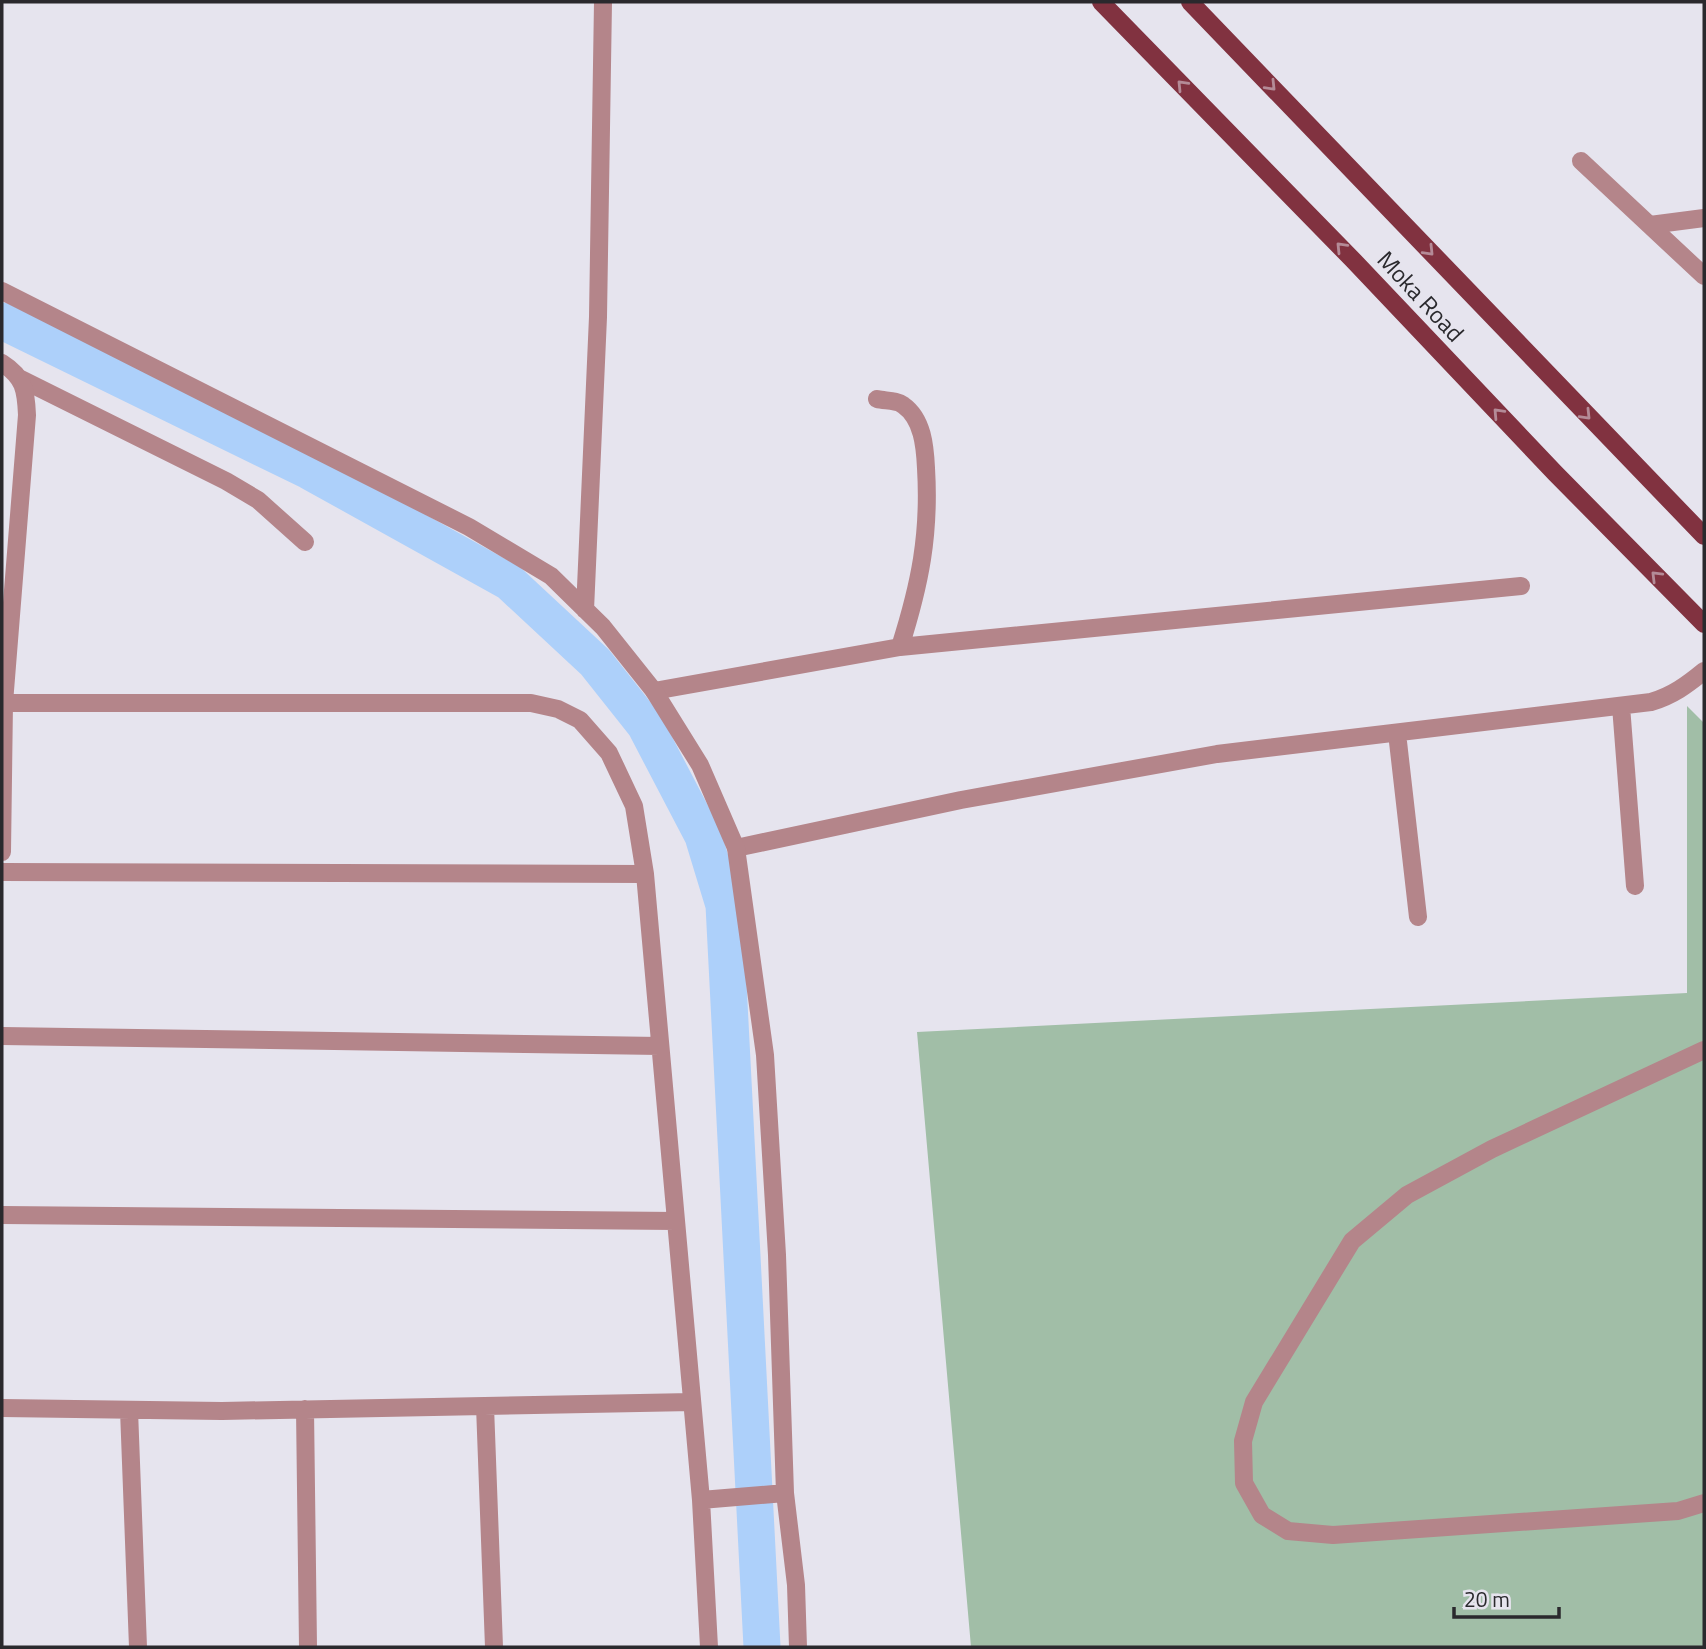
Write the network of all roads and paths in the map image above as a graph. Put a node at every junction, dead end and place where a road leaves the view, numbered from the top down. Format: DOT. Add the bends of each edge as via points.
graph roads {
  1 [pos="603,2"];
  2 [pos="1101,2"];
  3 [pos="1190,2"];
  4 [pos="1581,161"];
  5 [pos="1704,218"];
  6 [pos="1650,225"];
  7 [pos="1704,276"];
  8 [pos="2,291"];
  9 [pos="2,363"];
  10 [pos="21,379"];
  11 [pos="877,399"];
  12 [pos="1704,536"];
  13 [pos="305,542"];
  14 [pos="1521,586"];
  15 [pos="585,610"];
  16 [pos="1704,624"];
  17 [pos="900,648"];
  18 [pos="1704,671"];
  19 [pos="654,691"];
  20 [pos="3,703"];
  21 [pos="1620,706"];
  22 [pos="1397,733"];
  23 [pos="736,848"];
  24 [pos="2,852"];
  25 [pos="2,872"];
  26 [pos="645,874"];
  27 [pos="1636,886"];
  28 [pos="1418,917"];
  29 [pos="2,1036"];
  30 [pos="660,1046"];
  31 [pos="1704,1050"];
  32 [pos="2,1215"];
  33 [pos="676,1221"];
  34 [pos="692,1402"];
  35 [pos="485,1406"];
  36 [pos="2,1408"];
  37 [pos="305,1409"];
  38 [pos="129,1410"];
  39 [pos="776,1494"];
  40 [pos="701,1500"];
  41 [pos="1704,1503"];
  42 [pos="138,1647"];
  43 [pos="308,1647"];
  44 [pos="494,1647"];
  45 [pos="709,1647"];
  46 [pos="798,1647"];
  1 -- 15 [label="street" via="598,317"];
  16 -- 2 [label="main road, Moka Road, one-way"];
  3 -- 12 [label="main road, Moka Road, one-way"];
  4 -- 6 [label="street"];
  5 -- 6 [label="street"];
  6 -- 7 [label="street"];
  8 -- 15 [label="street" via="469,527 551,576"];
  9 -- 10 [label="street"];
  10 -- 13 [label="street" via="226,481 258,500"];
  10 -- 20 [label="street" via="27,415"];
  11 -- 17 [label="street" via="902,403 916,418 925,443 925,549"];
  14 -- 17 [label="street"];
  15 -- 19 [label="street"];
  17 -- 19 [label="street"];
  18 -- 21 [label="street" via="1668,697"];
  19 -- 23 [label="street" via="701,765"];
  20 -- 24 [label="street"];
  20 -- 26 [label="street" via="531,703 558,709 580,720 609,753 634,806"];
  21 -- 22 [label="street"];
  21 -- 27 [label="street"];
  22 -- 23 [label="street" via="1217,754 961,800"];
  22 -- 28 [label="street"];
  23 -- 39 [label="street" via="765,1055 778,1255"];
  25 -- 26 [label="street"];
  26 -- 30 [label="street"];
  29 -- 30 [label="street"];
  30 -- 33 [label="street"];
  31 -- 41 [label="street" via="1492,1149 1406,1195 1361,1233 1254,1402 1243,1441 1244,1483 1262,1515 1288,1531 1333,1535 1678,1511"];
  32 -- 33 [label="street"];
  33 -- 34 [label="street"];
  34 -- 35 [label="street"];
  34 -- 40 [label="street"];
  35 -- 37 [label="street"];
  35 -- 44 [label="street"];
  36 -- 38 [label="street"];
  37 -- 38 [label="street"];
  37 -- 43 [label="street"];
  38 -- 42 [label="street"];
  39 -- 40 [label="street"];
  39 -- 46 [label="street" via="796,1585"];
  40 -- 45 [label="street"];
}
